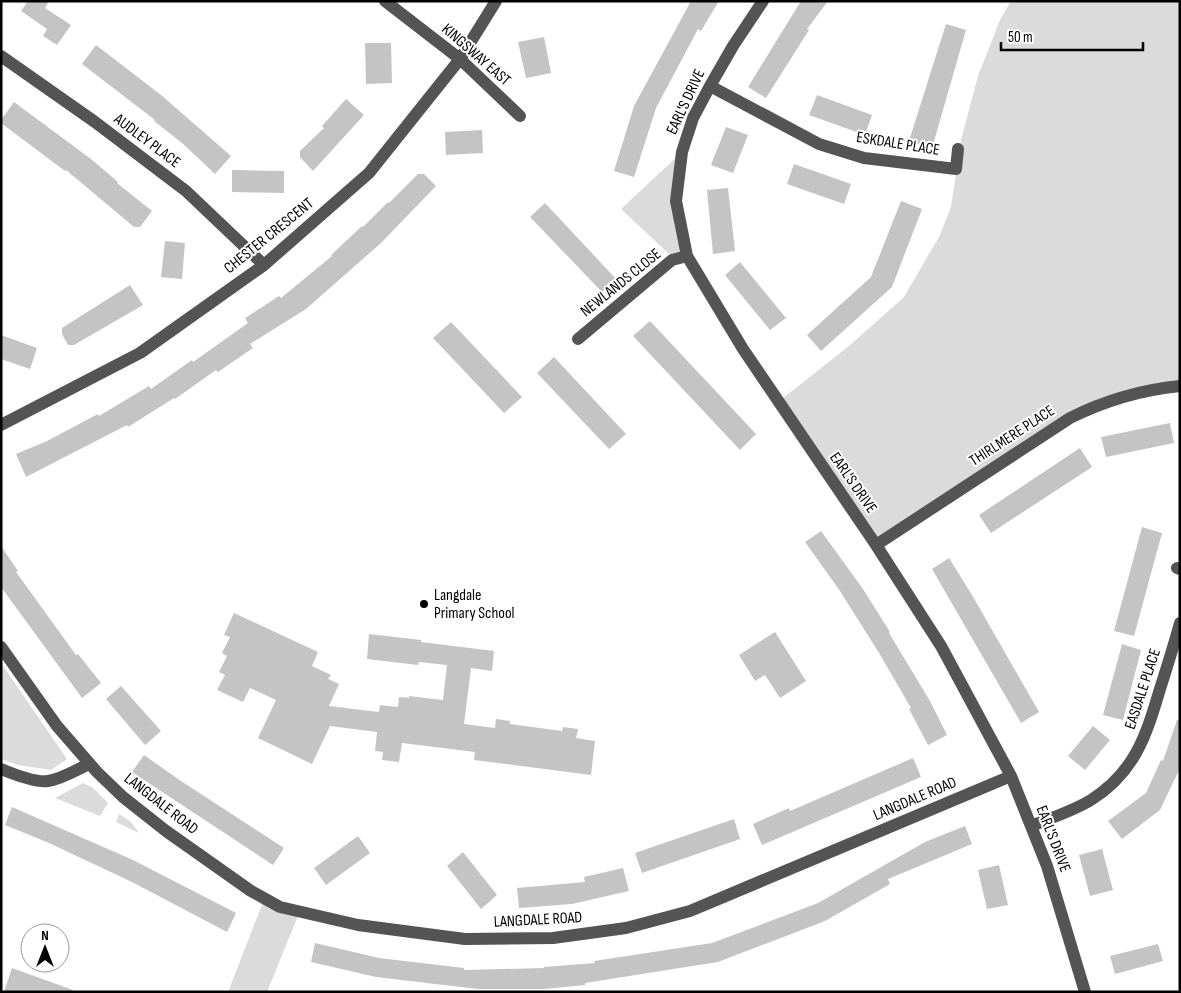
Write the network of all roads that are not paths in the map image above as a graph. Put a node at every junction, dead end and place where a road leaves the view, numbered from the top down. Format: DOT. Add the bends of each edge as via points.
graph roads {
  1 [pos="385,1"];
  2 [pos="496,1"];
  3 [pos="763,1"];
  4 [pos="1,56"];
  5 [pos="460,59"];
  6 [pos="710,86"];
  7 [pos="520,116"];
  8 [pos="958,149"];
  9 [pos="687,256"];
  10 [pos="264,264"];
  11 [pos="578,339"];
  12 [pos="1180,386"];
  13 [pos="1,425"];
  14 [pos="876,545"];
  15 [pos="1180,623"];
  16 [pos="1,647"];
  17 [pos="89,764"];
  18 [pos="1,769"];
  19 [pos="1011,776"];
  20 [pos="1031,826"];
  21 [pos="1084,992"];
  1 -- 5 [label="street, KINGSWAY EAST"];
  2 -- 5 [label="street, CHESTER CRESCENT"];
  3 -- 6 [label="street, EARL'S DRIVE"];
  4 -- 10 [label="street, AUDLEY PLACE" via="186,191"];
  5 -- 7 [label="street, KINGSWAY EAST"];
  5 -- 10 [label="street, CHESTER CRESCENT" via="369,173"];
  6 -- 8 [label="street, ESKDALE PLACE" via="819,144 864,158 956,169"];
  6 -- 9 [label="street, EARL'S DRIVE" via="693,118 679,170 676,201"];
  9 -- 11 [label="street, NEWLANDS CLOSE" via="672,260"];
  9 -- 14 [label="street, EARL'S DRIVE" via="743,349"];
  10 -- 13 [label="street, CHESTER CRESCENT" via="140,352"];
  12 -- 14 [label="street, THIRLMERE PLACE" via="1129,394 1089,408"];
  14 -- 19 [label="street, EARL'S DRIVE" via="941,646"];
  15 -- 20 [label="street, EASDALE PLACE" via="1148,732 1128,766 1091,800"];
  16 -- 17 [label="street, LANGDALE ROAD" via="57,726"];
  17 -- 18 [label="street" via="47,782"];
  17 -- 19 [label="street, LANGDALE ROAD" via="123,797 166,831 251,891 280,907 358,925 465,939 553,938 626,928 690,911"];
  19 -- 20 [label="street, EARL'S DRIVE"];
  20 -- 21 [label="street, EARL'S DRIVE" via="1047,866"];
}
